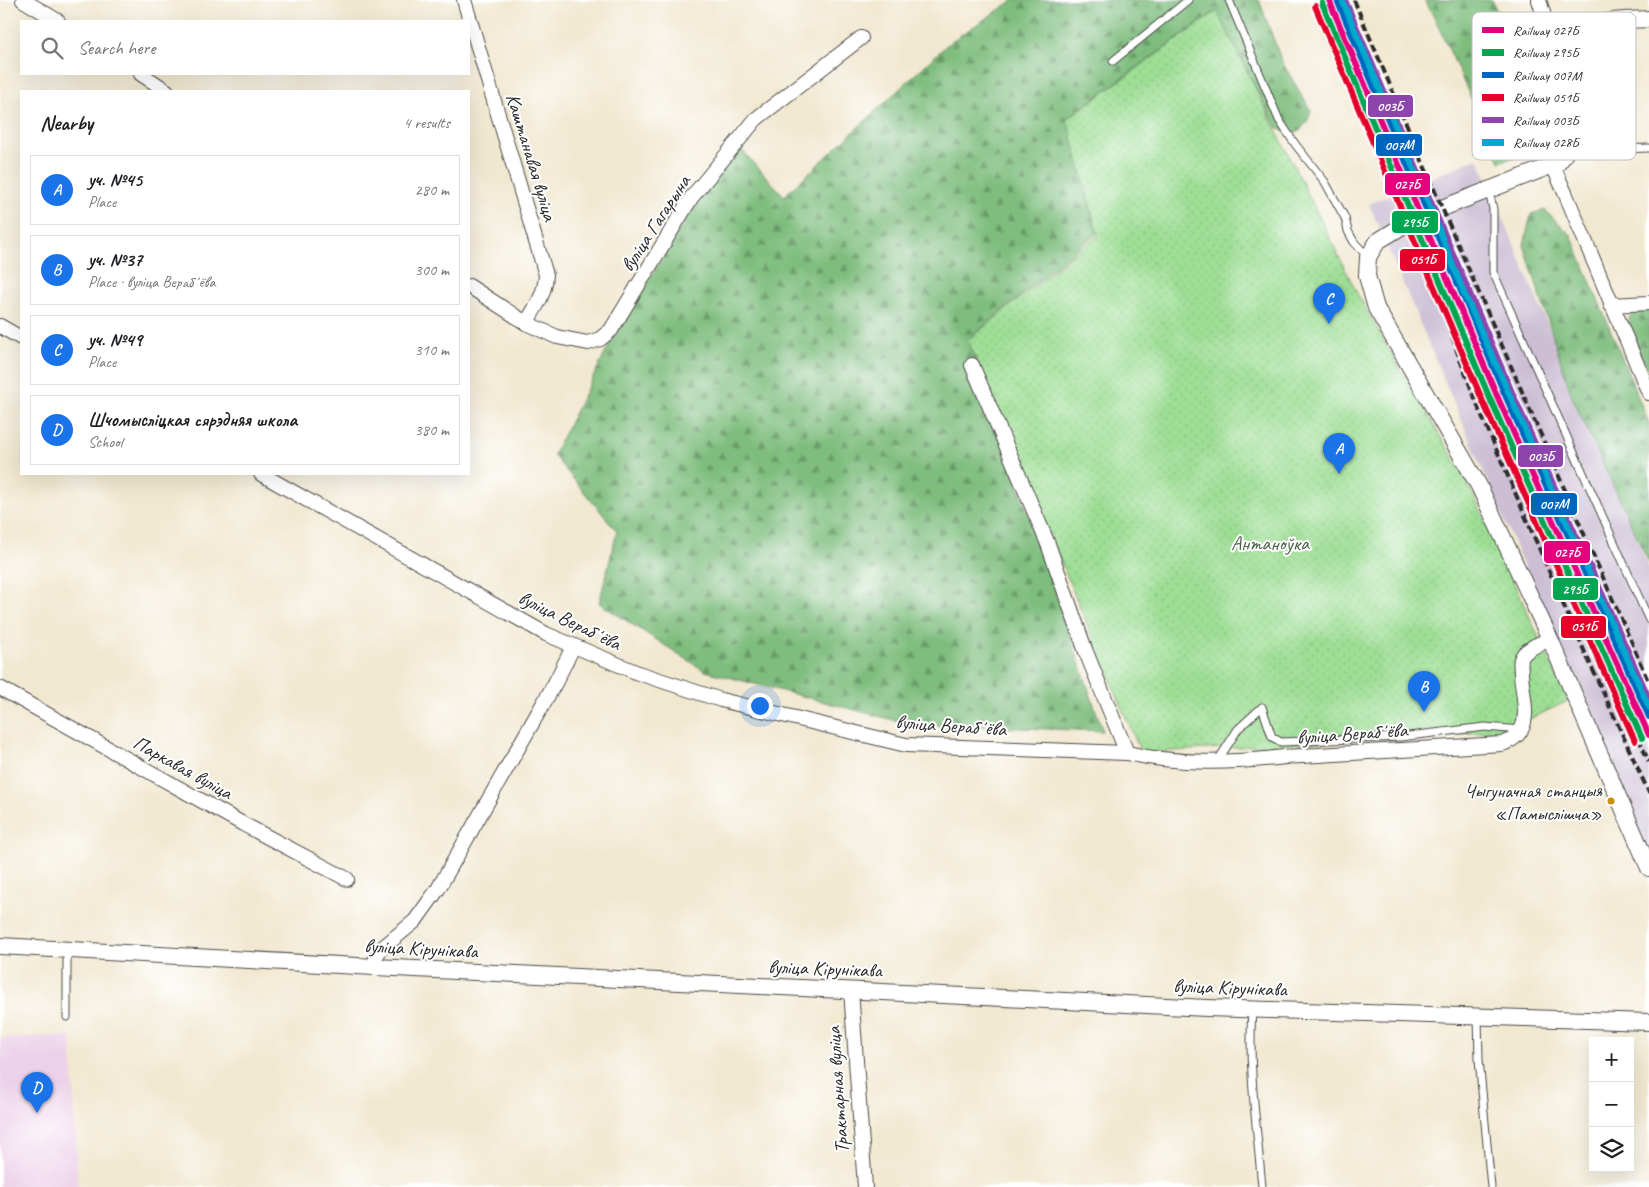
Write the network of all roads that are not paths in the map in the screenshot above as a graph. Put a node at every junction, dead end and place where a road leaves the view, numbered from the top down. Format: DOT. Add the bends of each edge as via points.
graph roads {
  1 [pos="23,0"];
  2 [pos="464,0"];
  3 [pos="1188,0"];
  4 [pos="1229,0"];
  5 [pos="1539,0"];
  6 [pos="1543,12"];
  7 [pos="1649,19"];
  8 [pos="56,20"];
  9 [pos="470,20"];
  10 [pos="470,20"];
  11 [pos="1636,20"];
  12 [pos="861,38"];
  13 [pos="1113,61"];
  14 [pos="142,75"];
  15 [pos="165,90"];
  16 [pos="1636,148"];
  17 [pos="1649,148"];
  18 [pos="1560,160"];
  19 [pos="1552,166"];
  20 [pos="1489,190"];
  21 [pos="1368,258"];
  22 [pos="470,287"];
  23 [pos="1649,303"];
  24 [pos="1611,305"];
  25 [pos="526,323"];
  26 [pos="0,326"];
  27 [pos="20,337"];
  28 [pos="972,365"];
  29 [pos="1649,393"];
  30 [pos="263,475"];
  31 [pos="1649,620"];
  32 [pos="1550,639"];
  33 [pos="573,647"];
  34 [pos="0,688"];
  35 [pos="1522,730"];
  36 [pos="1127,754"];
  37 [pos="1217,762"];
  38 [pos="1649,868"];
  39 [pos="347,879"];
  40 [pos="0,946"];
  41 [pos="67,950"];
  42 [pos="376,967"];
  43 [pos="851,990"];
  44 [pos="1252,1010"];
  45 [pos="1478,1016"];
  46 [pos="67,1017"];
  47 [pos="1649,1022"];
  48 [pos="865,1187"];
  49 [pos="1262,1187"];
  50 [pos="1491,1187"];
  1 -- 8 [label="street"];
  2 -- 9 [label="street, Каштанавая вуліца"];
  3 -- 13 [label="lane"];
  4 -- 21 [label="lane" via="1279,120 1325,182 1354,242"];
  5 -- 6 [label="street"];
  7 -- 11 [label="street"];
  10 -- 25 [label="street, Каштанавая вуліца" via="546,275 540,300"];
  12 -- 25 [label="street, вуліца Гагарына" via="756,119 691,198 612,330 588,344 557,337"];
  14 -- 15 [label="street"];
  16 -- 17 [label="lane"];
  18 -- 19 [label="street"];
  19 -- 20 [label="street"];
  19 -- 24 [label="street"];
  20 -- 21 [label="street" via="1432,212 1383,236"];
  20 -- 31 [label="lane" via="1493,209 1493,272"];
  21 -- 32 [label="street" via="1367,276 1376,308 1475,478"];
  22 -- 25 [label="street, вуліца Гагарына"];
  23 -- 24 [label="street"];
  24 -- 29 [label="street"];
  26 -- 27 [label="street"];
  28 -- 36 [label="street" via="1048,544"];
  30 -- 33 [label="street, вуліца Верабʼёва"];
  32 -- 35 [label="street" via="1522,657 1525,723"];
  32 -- 38 [label="street"];
  33 -- 36 [label="street, вуліца Верабʼёва" via="720,700 906,745"];
  33 -- 42 [label="street" via="438,889 415,921 380,950 376,956"];
  34 -- 39 [label="street, Паркавая вуліца" via="234,820"];
  35 -- 37 [label="street, вуліца Верабʼёва" via="1517,737 1502,744"];
  35 -- 37 [label="lane" via="1485,727 1400,737 1281,742 1272,738 1262,707 1238,729"];
  36 -- 37 [label="street, вуліца Верабʼёва" via="1162,760"];
  40 -- 41 [label="street, вуліца Кірунікава"];
  41 -- 42 [label="street, вуліца Кірунікава"];
  41 -- 46 [label="lane"];
  42 -- 43 [label="street, вуліца Кірунікава"];
  43 -- 44 [label="street, вуліца Кірунікава"];
  43 -- 48 [label="street, Трактарная вуліца"];
  44 -- 45 [label="street, вуліца Кірунікава"];
  44 -- 49 [label="lane" via="1249,1041 1251,1081"];
  45 -- 47 [label="street, вуліца Кірунікава"];
  45 -- 50 [label="lane"];
}
